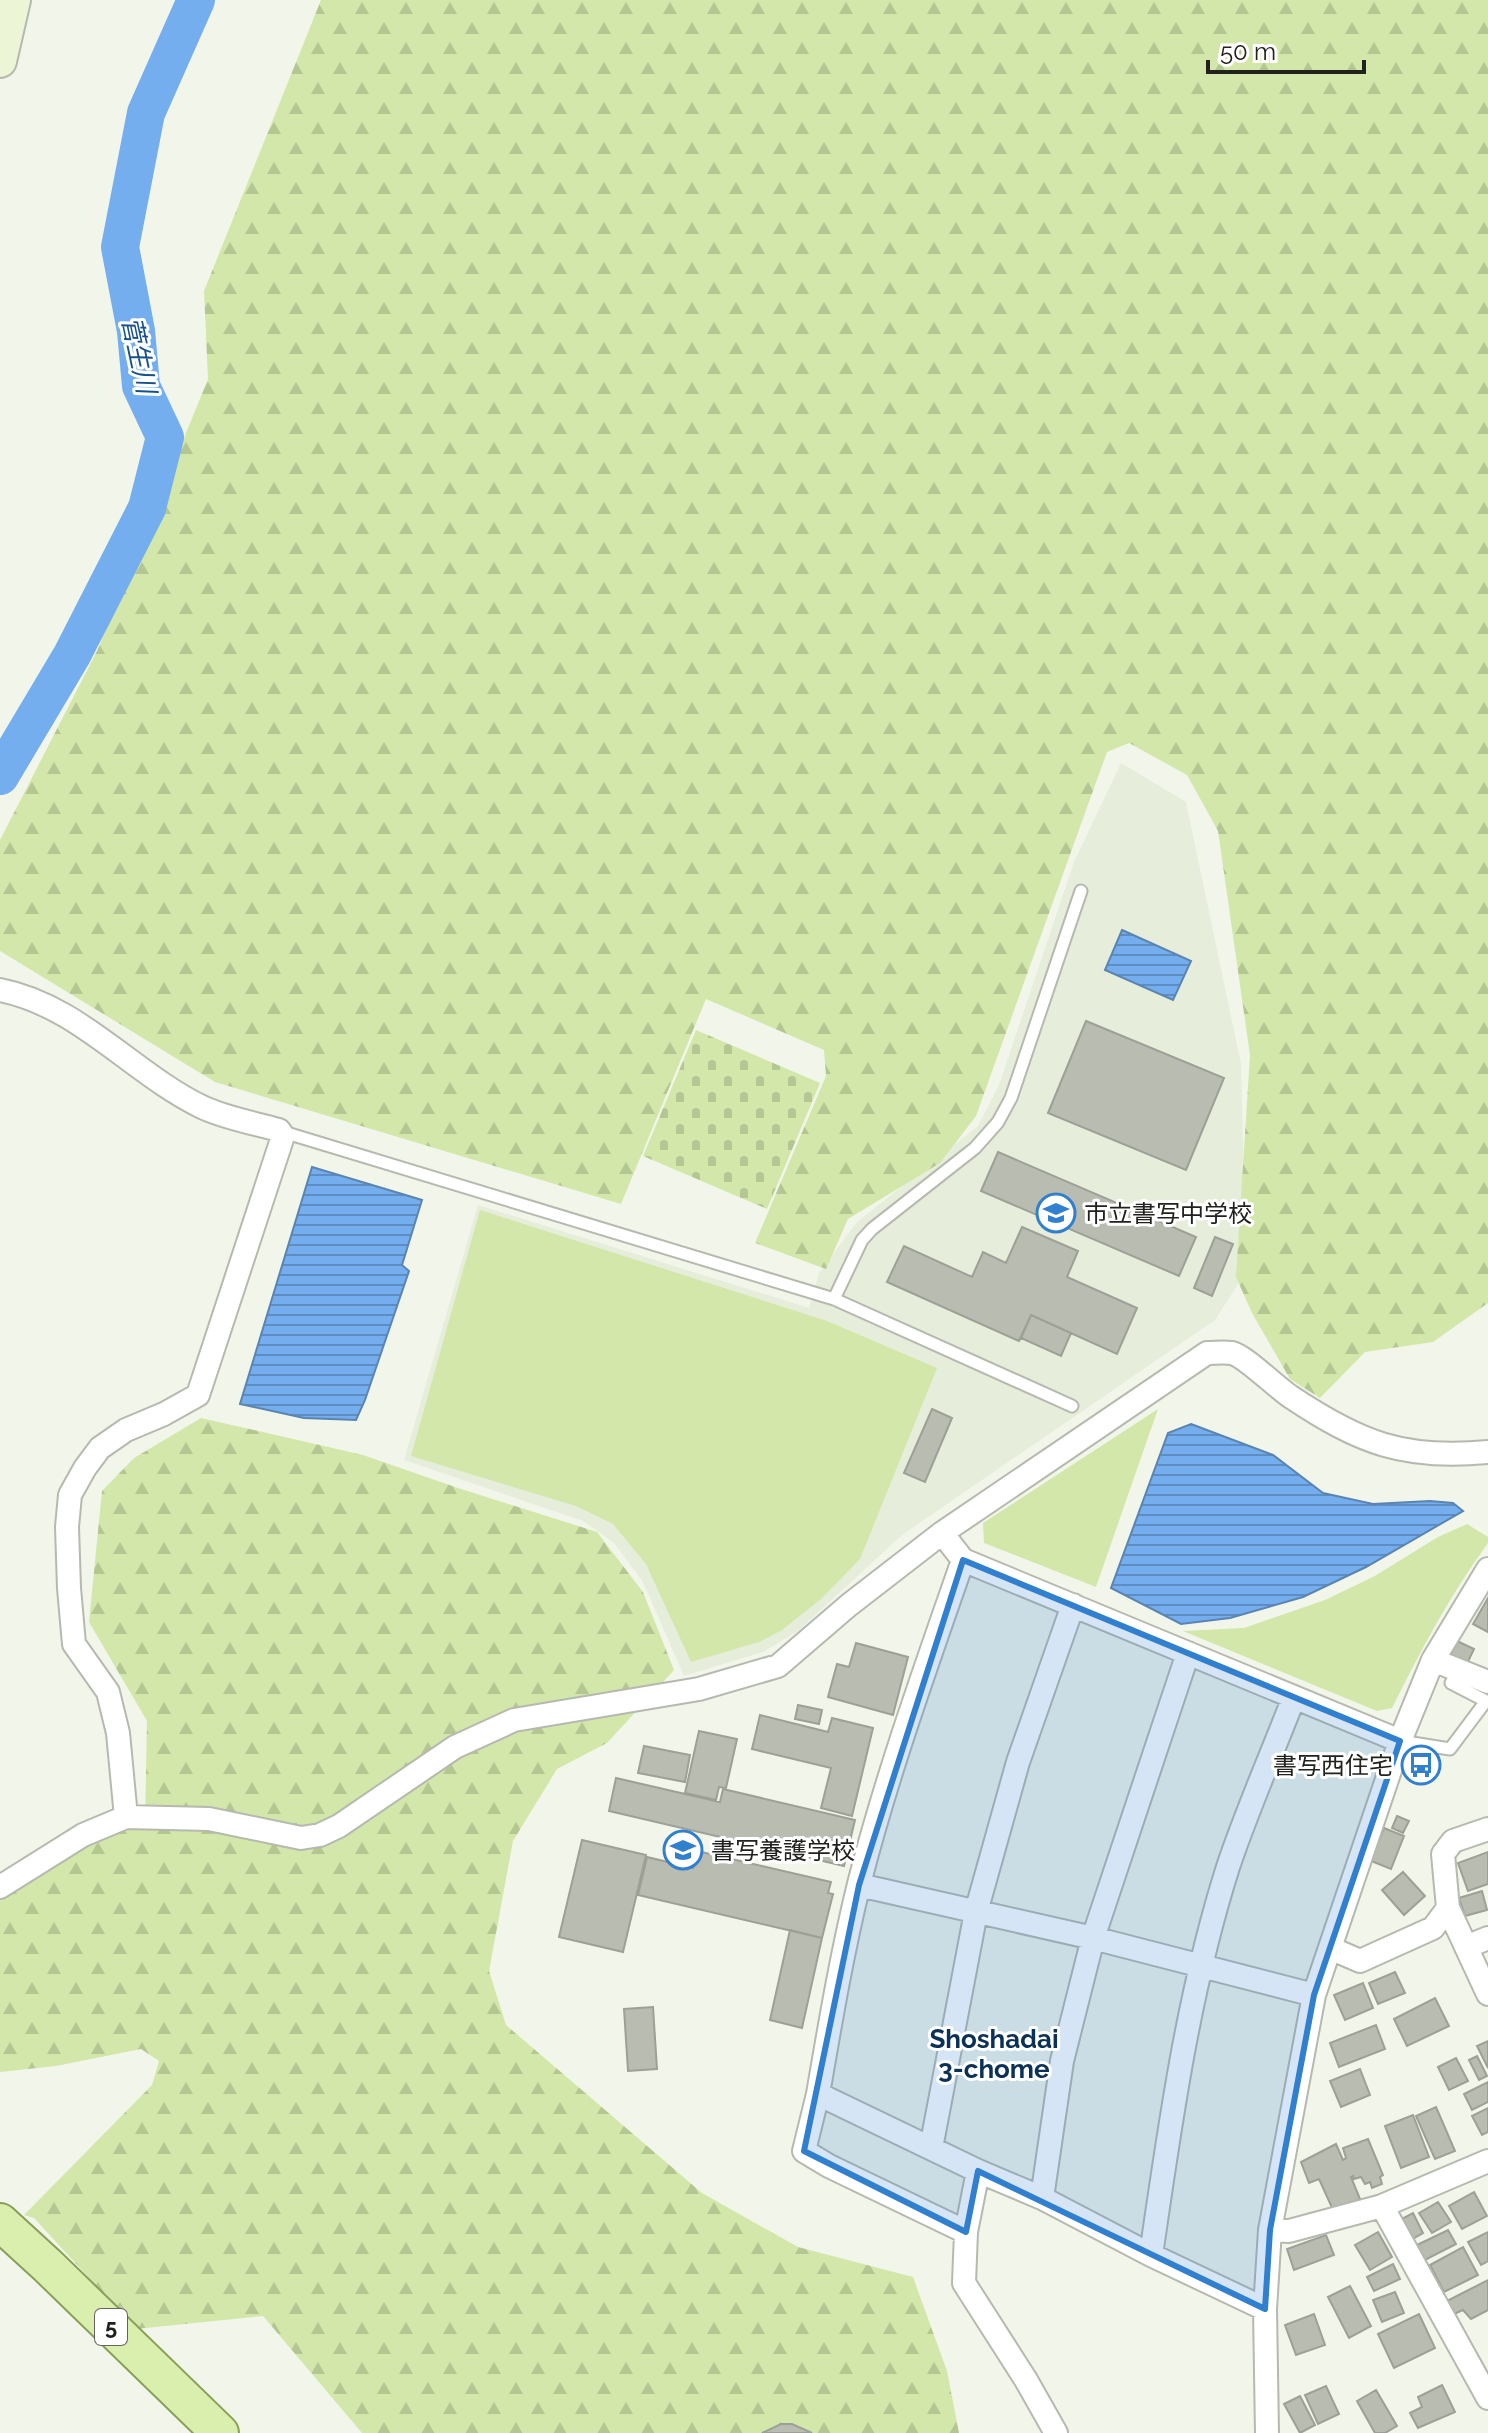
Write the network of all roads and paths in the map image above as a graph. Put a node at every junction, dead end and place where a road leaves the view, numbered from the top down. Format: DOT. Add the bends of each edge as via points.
graph roads {
  1 [pos="14,0"];
  2 [pos="0,61"];
  3 [pos="1081,891"];
  4 [pos="1,993"];
  5 [pos="279,1130"];
  6 [pos="834,1299"];
  7 [pos="1072,1406"];
  8 [pos="1488,1452"];
  9 [pos="942,1533"];
  10 [pos="963,1560"];
  11 [pos="1488,1569"];
  12 [pos="1073,1605"];
  13 [pos="1188,1653"];
  14 [pos="1433,1660"];
  15 [pos="1458,1670"];
  16 [pos="1488,1682"];
  17 [pos="1294,1697"];
  18 [pos="1400,1741"];
  19 [pos="126,1817"];
  20 [pos="1488,1829"];
  21 [pos="859,1885"];
  22 [pos="0,1887"];
  23 [pos="1448,1908"];
  24 [pos="976,1912"];
  25 [pos="1093,1938"];
  26 [pos="1488,1938"];
  27 [pos="1466,1947"];
  28 [pos="1330,1948"];
  29 [pos="1202,1966"];
  30 [pos="1488,1994"];
  31 [pos="1314,1995"];
  32 [pos="818,2094"];
  33 [pos="931,2148"];
  34 [pos="1488,2161"];
  35 [pos="978,2171"];
  36 [pos="1042,2198"];
  37 [pos="1382,2206"];
  38 [pos="0,2222"];
  39 [pos="1270,2230"];
  40 [pos="966,2232"];
  41 [pos="1151,2255"];
  42 [pos="1265,2309"];
  43 [pos="1480,2363"];
  44 [pos="1488,2398"];
  45 [pos="220,2433"];
  46 [pos="1056,2433"];
  47 [pos="1267,2433"];
  1 -- 2 [label="main road"];
  3 -- 6 [label="lane" via="1011,1098 998,1122 975,1148 872,1229"];
  4 -- 5 [label="street" via="43,1002 203,1107"];
  5 -- 6 [label="lane"];
  5 -- 19 [label="street" via="283,1136 198,1395 100,1448 70,1495 74,1644 108,1692 118,1733"];
  6 -- 7 [label="lane"];
  8 -- 9 [label="street" via="1448,1455 1395,1449 1344,1430 1288,1396 1234,1353 1207,1353"];
  9 -- 10 [label="street"];
  9 -- 19 [label="street" via="778,1666 699,1689 514,1720 455,1747 320,1835 301,1838 209,1819"];
  10 -- 12 [label="street"];
  10 -- 21 [label="street"];
  11 -- 14 [label="street"];
  12 -- 13 [label="street"];
  12 -- 24 [label="street" via="1018,1762"];
  13 -- 17 [label="street"];
  13 -- 25 [label="street"];
  14 -- 15 [label="street"];
  14 -- 18 [label="street"];
  15 -- 16 [label="street"];
  15 -- 18 [label="lane" via="1451,1683 1486,1701 1450,1749"];
  17 -- 18 [label="street"];
  17 -- 29 [label="street" via="1228,1867"];
  18 -- 28 [label="street"];
  19 -- 22 [label="street" via="83,1835"];
  20 -- 23 [label="street" via="1453,1841 1443,1854"];
  21 -- 24 [label="street"];
  21 -- 32 [label="street"];
  23 -- 27 [label="street"];
  23 -- 28 [label="street" via="1433,1928 1360,1961"];
  24 -- 25 [label="street"];
  24 -- 33 [label="street"];
  25 -- 29 [label="street"];
  25 -- 36 [label="street" via="1062,2061"];
  26 -- 27 [label="street"];
  27 -- 30 [label="street"];
  28 -- 31 [label="street"];
  29 -- 31 [label="street"];
  29 -- 41 [label="street" via="1175,2094"];
  31 -- 39 [label="street"];
  32 -- 33 [label="street"];
  32 -- 40 [label="street" via="804,2151"];
  33 -- 35 [label="street"];
  34 -- 37 [label="street"];
  35 -- 36 [label="street"];
  35 -- 40 [label="street"];
  36 -- 41 [label="street"];
  37 -- 39 [label="street" via="1289,2231"];
  37 -- 43 [label="street"];
  38 -- 45 [label="main road, 5"];
  39 -- 42 [label="street"];
  40 -- 46 [label="street" via="964,2283"];
  41 -- 42 [label="street"];
  42 -- 47 [label="street"];
  43 -- 44 [label="street"];
}
